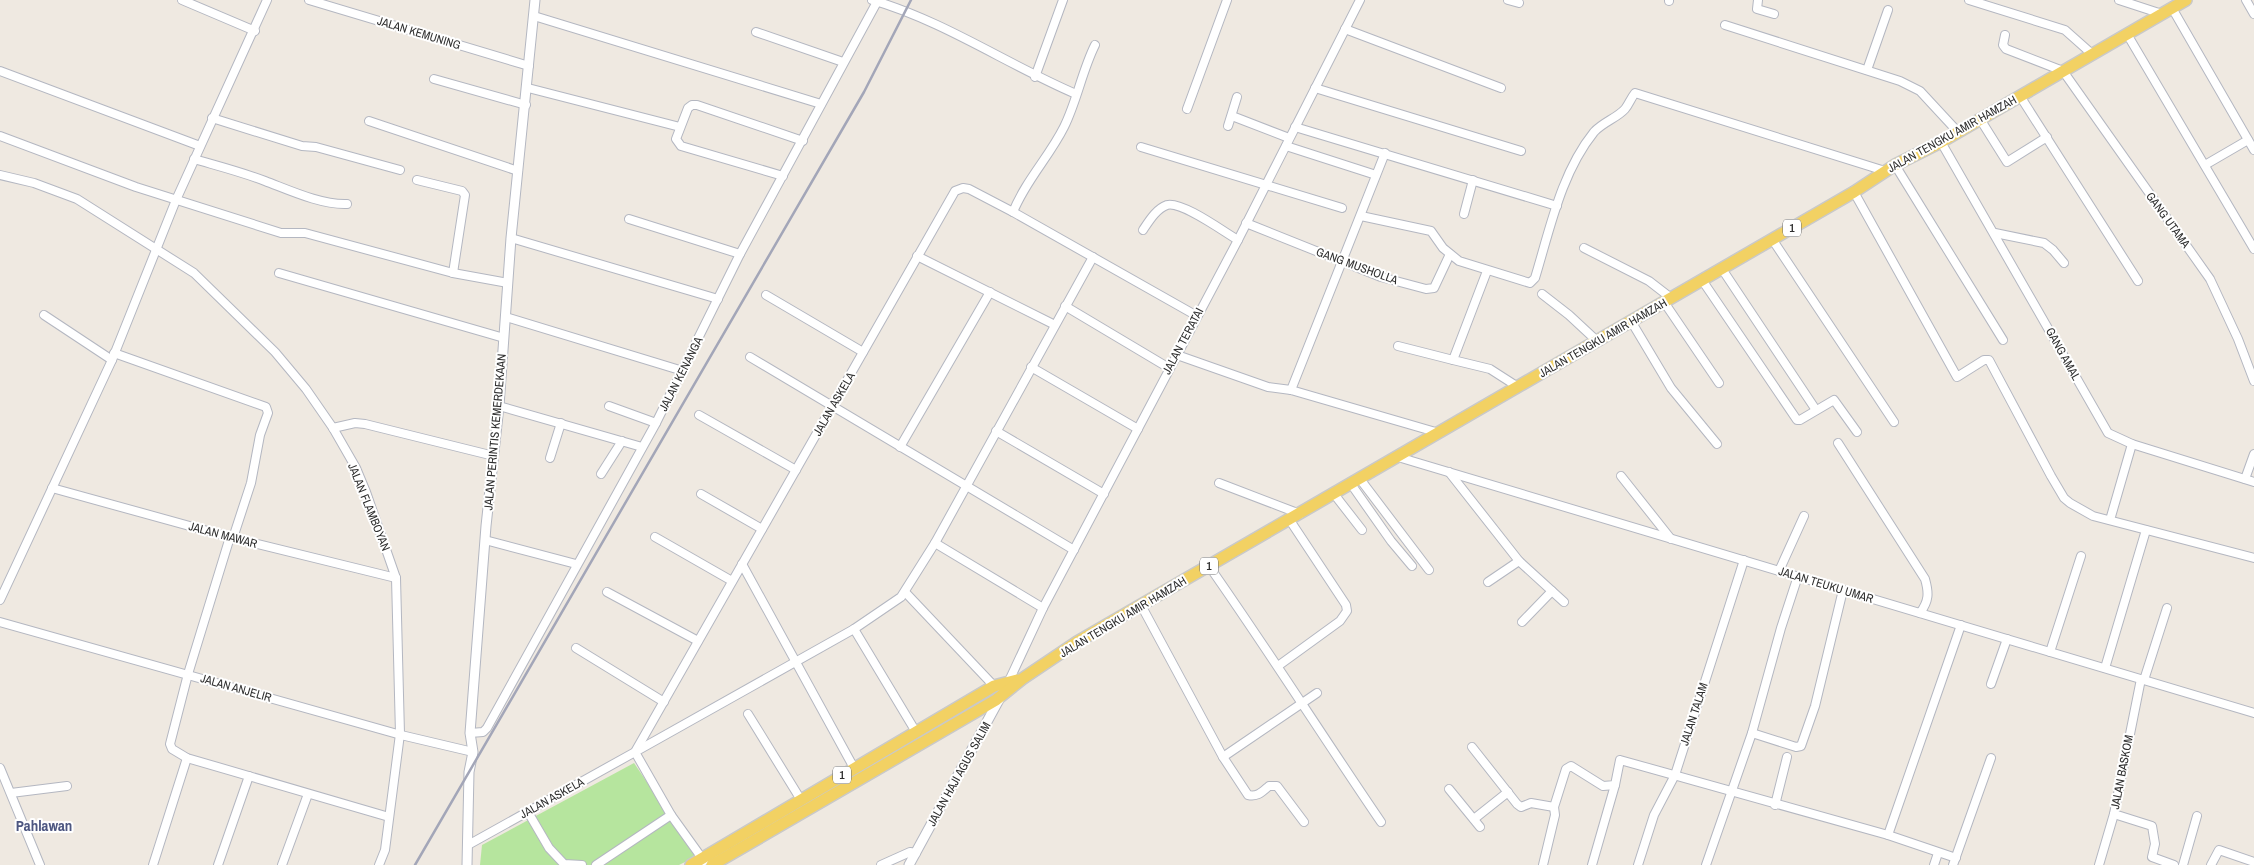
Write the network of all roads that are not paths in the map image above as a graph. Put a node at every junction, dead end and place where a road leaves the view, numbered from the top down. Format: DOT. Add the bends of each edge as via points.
graph roads {
  1 [pos="182,0"];
  2 [pos="268,0"];
  3 [pos="309,0"];
  4 [pos="535,0"];
  5 [pos="1063,0"];
  6 [pos="1227,0"];
  7 [pos="1360,0"];
  8 [pos="1508,0"];
  9 [pos="1758,0"];
  10 [pos="1970,0"];
  11 [pos="2119,0"];
  12 [pos="2186,0"];
  13 [pos="2246,0"];
  14 [pos="876,1"];
  15 [pos="1519,3"];
  16 [pos="1888,10"];
  17 [pos="2167,11"];
  18 [pos="1774,14"];
  19 [pos="2254,14"];
  20 [pos="534,16"];
  21 [pos="1725,25"];
  22 [pos="1345,29"];
  23 [pos="255,31"];
  24 [pos="756,32"];
  25 [pos="2126,34"];
  26 [pos="2005,35"];
  27 [pos="1095,45"];
  28 [pos="2092,54"];
  29 [pos="843,62"];
  30 [pos="529,66"];
  31 [pos="1867,70"];
  32 [pos="2063,70"];
  33 [pos="0,71"];
  34 [pos="1035,77"];
  35 [pos="434,79"];
  36 [pos="528,88"];
  37 [pos="1315,88"];
  38 [pos="1501,88"];
  39 [pos="1076,94"];
  40 [pos="2020,96"];
  41 [pos="1237,97"];
  42 [pos="821,104"];
  43 [pos="526,105"];
  44 [pos="1186,109"];
  45 [pos="1232,116"];
  46 [pos="212,118"];
  47 [pos="1980,119"];
  48 [pos="369,121"];
  49 [pos="1228,126"];
  50 [pos="680,127"];
  51 [pos="1295,127"];
  52 [pos="1958,132"];
  53 [pos="0,136"];
  54 [pos="2047,137"];
  55 [pos="2248,140"];
  56 [pos="803,141"];
  57 [pos="1288,142"];
  58 [pos="1941,142"];
  59 [pos="200,146"];
  60 [pos="1142,147"];
  61 [pos="2254,150"];
  62 [pos="1521,151"];
  63 [pos="1385,153"];
  64 [pos="194,159"];
  65 [pos="2205,165"];
  66 [pos="1890,168"];
  67 [pos="400,170"];
  68 [pos="518,171"];
  69 [pos="0,174"];
  70 [pos="1376,175"];
  71 [pos="783,176"];
  72 [pos="417,180"];
  73 [pos="1473,180"];
  74 [pos="1265,186"];
  75 [pos="1854,192"];
  76 [pos="176,200"];
  77 [pos="347,204"];
  78 [pos="1557,206"];
  79 [pos="1342,208"];
  80 [pos="1013,212"];
  81 [pos="1464,214"];
  82 [pos="1361,216"];
  83 [pos="629,218"];
  84 [pos="1246,223"];
  85 [pos="1143,230"];
  86 [pos="1995,233"];
  87 [pos="511,238"];
  88 [pos="1238,240"];
  89 [pos="1772,240"];
  90 [pos="155,248"];
  91 [pos="1584,248"];
  92 [pos="2254,249"];
  93 [pos="740,254"];
  94 [pos="1450,254"];
  95 [pos="917,256"];
  96 [pos="1093,257"];
  97 [pos="1341,261"];
  98 [pos="2064,263"];
  99 [pos="1722,269"];
  100 [pos="1487,271"];
  101 [pos="279,273"];
  102 [pos="453,273"];
  103 [pos="1702,280"];
  104 [pos="2138,281"];
  105 [pos="508,283"];
  106 [pos="990,292"];
  107 [pos="766,294"];
  108 [pos="1542,294"];
  109 [pos="718,299"];
  110 [pos="1667,300"];
  111 [pos="1065,306"];
  112 [pos="44,315"];
  113 [pos="1197,316"];
  114 [pos="506,317"];
  115 [pos="1631,321"];
  116 [pos="1055,325"];
  117 [pos="504,338"];
  118 [pos="2003,340"];
  119 [pos="1597,341"];
  120 [pos="1398,346"];
  121 [pos="863,352"];
  122 [pos="1177,355"];
  123 [pos="750,356"];
  124 [pos="113,357"];
  125 [pos="1454,360"];
  126 [pos="1031,367"];
  127 [pos="1169,368"];
  128 [pos="683,370"];
  129 [pos="2254,381"];
  130 [pos="1719,383"];
  131 [pos="1518,387"];
  132 [pos="1291,390"];
  133 [pos="499,406"];
  134 [pos="609,406"];
  135 [pos="833,406"];
  136 [pos="1816,410"];
  137 [pos="699,415"];
  138 [pos="1894,422"];
  139 [pos="562,423"];
  140 [pos="656,423"];
  141 [pos="333,428"];
  142 [pos="1138,429"];
  143 [pos="996,431"];
  144 [pos="1857,432"];
  145 [pos="1439,433"];
  146 [pos="622,441"];
  147 [pos="1838,443"];
  148 [pos="1717,444"];
  149 [pos="2132,444"];
  150 [pos="642,447"];
  151 [pos="900,447"];
  152 [pos="2254,454"];
  153 [pos="494,456"];
  154 [pos="1398,457"];
  155 [pos="550,458"];
  156 [pos="796,470"];
  157 [pos="1449,472"];
  158 [pos="601,474"];
  159 [pos="1621,476"];
  160 [pos="2245,479"];
  161 [pos="1355,481"];
  162 [pos="2254,482"];
  163 [pos="1219,483"];
  164 [pos="965,486"];
  165 [pos="52,488"];
  166 [pos="701,494"];
  167 [pos="1104,494"];
  168 [pos="1334,494"];
  169 [pos="1294,516"];
  170 [pos="1804,516"];
  171 [pos="2110,520"];
  172 [pos="762,528"];
  173 [pos="1362,530"];
  174 [pos="2146,530"];
  175 [pos="232,538"];
  176 [pos="655,538"];
  177 [pos="1671,538"];
  178 [pos="486,540"];
  179 [pos="934,543"];
  180 [pos="1074,550"];
  181 [pos="2081,556"];
  182 [pos="2254,558"];
  183 [pos="1744,560"];
  184 [pos="1519,561"];
  185 [pos="576,564"];
  186 [pos="742,564"];
  187 [pos="1209,566"];
  188 [pos="1412,566"];
  189 [pos="1429,570"];
  190 [pos="1779,571"];
  191 [pos="1798,576"];
  192 [pos="396,578"];
  193 [pos="732,581"];
  194 [pos="1488,582"];
  195 [pos="1843,590"];
  196 [pos="1552,591"];
  197 [pos="607,592"];
  198 [pos="905,592"];
  199 [pos="0,600"];
  200 [pos="1564,602"];
  201 [pos="1142,605"];
  202 [pos="1043,608"];
  203 [pos="2167,608"];
  204 [pos="1920,613"];
  205 [pos="0,622"];
  206 [pos="1522,622"];
  207 [pos="1961,625"];
  208 [pos="854,629"];
  209 [pos="698,641"];
  210 [pos="2005,644"];
  211 [pos="576,648"];
  212 [pos="2050,652"];
  213 [pos="796,660"];
  214 [pos="1278,666"];
  215 [pos="2105,668"];
  216 [pos="188,674"];
  217 [pos="1022,679"];
  218 [pos="2143,679"];
  219 [pos="1008,683"];
  220 [pos="1991,684"];
  221 [pos="994,686"];
  222 [pos="1317,693"];
  223 [pos="1002,695"];
  224 [pos="664,702"];
  225 [pos="1301,704"];
  226 [pos="2254,712"];
  227 [pos="748,714"];
  228 [pos="470,732"];
  229 [pos="916,732"];
  230 [pos="1752,733"];
  231 [pos="400,734"];
  232 [pos="1472,747"];
  233 [pos="473,752"];
  234 [pos="635,752"];
  235 [pos="1223,757"];
  236 [pos="1787,757"];
  237 [pos="186,758"];
  238 [pos="1991,758"];
  239 [pos="0,768"];
  240 [pos="854,768"];
  241 [pos="1675,774"];
  242 [pos="249,776"];
  243 [pos="1615,785"];
  244 [pos="67,786"];
  245 [pos="1449,789"];
  246 [pos="1508,792"];
  247 [pos="1731,792"];
  248 [pos="11,793"];
  249 [pos="308,794"];
  250 [pos="802,800"];
  251 [pos="1775,805"];
  252 [pos="1554,807"];
  253 [pos="528,812"];
  254 [pos="2114,814"];
  255 [pos="671,816"];
  256 [pos="2197,816"];
  257 [pos="389,817"];
  258 [pos="1474,820"];
  259 [pos="1304,822"];
  260 [pos="1381,822"];
  261 [pos="1480,827"];
  262 [pos="1888,835"];
  263 [pos="468,844"];
  264 [pos="916,853"];
  265 [pos="1938,853"];
  266 [pos="1954,862"];
  267 [pos="2254,862"];
  268 [pos="707,863"];
  269 [pos="40,865"];
  270 [pos="153,865"];
  271 [pos="218,865"];
  272 [pos="282,865"];
  273 [pos="380,865"];
  274 [pos="466,865"];
  275 [pos="582,865"];
  276 [pos="596,865"];
  277 [pos="691,865"];
  278 [pos="881,865"];
  279 [pos="909,865"];
  280 [pos="1543,865"];
  281 [pos="1592,865"];
  282 [pos="1638,865"];
  283 [pos="1706,865"];
  284 [pos="1934,865"];
  285 [pos="2099,865"];
  286 [pos="2174,865"];
  287 [pos="2183,865"];
  288 [pos="2211,865"];
  1 -- 23 [label="street"];
  2 -- 23 [label="street"];
  3 -- 30 [label="street, JALAN KEMUNING"];
  4 -- 20 [label="street, JALAN PERINTIS KEMERDEKAAN"];
  5 -- 34 [label="street"];
  6 -- 44 [label="street"];
  7 -- 22 [label="street, JALAN TERATAI"];
  8 -- 15 [label="street"];
  9 -- 18 [label="street" via="1757,10"];
  10 -- 28 [label="street" via="2065,30"];
  11 -- 17 [label="street"];
  12 -- 17 [label="main road, JALAN TENGKU AMIR HAMZAH / 1"];
  13 -- 19 [label="street"];
  14 -- 29 [label="street, JALAN KENANGA"];
  14 -- 34 [label="street" via="924,19"];
  16 -- 31 [label="street"];
  17 -- 25 [label="main road, JALAN TENGKU AMIR HAMZAH / 1"];
  17 -- 55 [label="street"];
  20 -- 30 [label="street, JALAN PERINTIS KEMERDEKAAN"];
  20 -- 42 [label="street"];
  21 -- 31 [label="street"];
  22 -- 37 [label="street, JALAN TERATAI"];
  22 -- 38 [label="street"];
  23 -- 46 [label="street"];
  24 -- 29 [label="street"];
  25 -- 28 [label="main road, JALAN TENGKU AMIR HAMZAH / 1"];
  25 -- 65 [label="street"];
  26 -- 32 [label="street" via="2003,44 2006,49"];
  27 -- 39 [label="street"];
  28 -- 32 [label="main road, JALAN TENGKU AMIR HAMZAH / 1"];
  29 -- 42 [label="street, JALAN KENANGA"];
  30 -- 36 [label="street, JALAN PERINTIS KEMERDEKAAN"];
  31 -- 52 [label="street" via="1920,91"];
  32 -- 40 [label="main road, JALAN TENGKU AMIR HAMZAH / 1"];
  32 -- 129 [label="street, GANG UTAMA" via="2210,279"];
  33 -- 59 [label="street"];
  34 -- 39 [label="street"];
  35 -- 43 [label="street"];
  36 -- 43 [label="street, JALAN PERINTIS KEMERDEKAAN"];
  36 -- 50 [label="street"];
  37 -- 51 [label="street, JALAN TERATAI"];
  37 -- 62 [label="street"];
  39 -- 80 [label="street" via="1064,126 1021,191"];
  40 -- 47 [label="main road, JALAN TENGKU AMIR HAMZAH / 1"];
  40 -- 54 [label="street"];
  41 -- 45 [label="street"];
  42 -- 56 [label="street, JALAN KENANGA"];
  43 -- 68 [label="street, JALAN PERINTIS KEMERDEKAAN"];
  45 -- 49 [label="street"];
  45 -- 57 [label="street"];
  46 -- 59 [label="street"];
  46 -- 67 [label="street" via="302,146 316,146"];
  47 -- 52 [label="main road, JALAN TENGKU AMIR HAMZAH / 1"];
  47 -- 54 [label="street" via="2007,162"];
  48 -- 68 [label="street"];
  50 -- 56 [label="street" via="692,105"];
  50 -- 71 [label="street" via="676,143 681,146"];
  51 -- 57 [label="street, JALAN TERATAI"];
  51 -- 63 [label="street"];
  52 -- 58 [label="main road, JALAN TENGKU AMIR HAMZAH / 1"];
  53 -- 76 [label="street" via="75,166"];
  54 -- 104 [label="street"];
  55 -- 61 [label="street"];
  55 -- 65 [label="street"];
  56 -- 71 [label="street, JALAN KENANGA"];
  57 -- 70 [label="street"];
  57 -- 74 [label="street, JALAN TERATAI"];
  58 -- 66 [label="main road, JALAN TENGKU AMIR HAMZAH / 1"];
  58 -- 86 [label="street, GANG AMAL"];
  59 -- 64 [label="street"];
  60 -- 74 [label="street"];
  63 -- 70 [label="street"];
  63 -- 73 [label="street"];
  64 -- 76 [label="street"];
  64 -- 77 [label="street" via="296,193"];
  65 -- 92 [label="street"];
  66 -- 75 [label="main road, JALAN TENGKU AMIR HAMZAH / 1"];
  66 -- 78 [label="street" via="1634,93 1624,110 1594,132 1571,168"];
  66 -- 118 [label="street"];
  68 -- 87 [label="street, JALAN PERINTIS KEMERDEKAAN"];
  69 -- 90 [label="street, JALAN FLAMBOYAN" via="77,199"];
  70 -- 82 [label="street"];
  71 -- 93 [label="street, JALAN KENANGA"];
  72 -- 102 [label="street" via="462,191 465,195"];
  73 -- 78 [label="street"];
  73 -- 81 [label="street"];
  74 -- 79 [label="street"];
  74 -- 84 [label="street, JALAN TERATAI"];
  75 -- 89 [label="main road, JALAN TENGKU AMIR HAMZAH / 1"];
  75 -- 171 [label="street" via="1958,377 1989,360 2064,498 2093,516"];
  76 -- 90 [label="street"];
  76 -- 102 [label="street" via="281,233 305,233"];
  78 -- 100 [label="street" via="1532,282 1528,284"];
  80 -- 95 [label="street, JALAN ASKELA" via="969,189 958,189"];
  80 -- 96 [label="street, JALAN ASKELA"];
  82 -- 94 [label="street" via="1431,231"];
  82 -- 97 [label="street"];
  83 -- 93 [label="street"];
  84 -- 88 [label="street, JALAN TERATAI"];
  84 -- 97 [label="street, GANG MUSHOLLA"];
  85 -- 88 [label="street" via="1156,212 1167,205 1174,205"];
  86 -- 98 [label="street" via="2044,243"];
  86 -- 149 [label="street, GANG AMAL" via="2104,427 2112,437"];
  87 -- 105 [label="street, JALAN PERINTIS KEMERDEKAAN"];
  87 -- 109 [label="street"];
  88 -- 113 [label="street, JALAN TERATAI"];
  89 -- 99 [label="main road, JALAN TENGKU AMIR HAMZAH / 1"];
  89 -- 138 [label="street"];
  90 -- 124 [label="street"];
  90 -- 141 [label="street, JALAN FLAMBOYAN" via="194,273 242,318 306,389"];
  91 -- 110 [label="street" via="1648,281"];
  93 -- 109 [label="street, JALAN KENANGA"];
  94 -- 97 [label="street, GANG MUSHOLLA" via="1434,288 1430,289"];
  94 -- 100 [label="street" via="1459,261"];
  95 -- 106 [label="street"];
  95 -- 121 [label="street, JALAN ASKELA"];
  96 -- 111 [label="street, JALAN ASKELA"];
  96 -- 113 [label="street, JALAN ASKELA"];
  97 -- 132 [label="street"];
  99 -- 103 [label="main road, JALAN TENGKU AMIR HAMZAH / 1"];
  99 -- 136 [label="street"];
  100 -- 125 [label="street"];
  101 -- 117 [label="street"];
  102 -- 105 [label="street"];
  103 -- 110 [label="main road, JALAN TENGKU AMIR HAMZAH / 1"];
  103 -- 136 [label="street" via="1795,418 1800,420"];
  105 -- 114 [label="street, JALAN PERINTIS KEMERDEKAAN"];
  106 -- 116 [label="street"];
  106 -- 151 [label="street"];
  107 -- 121 [label="street"];
  108 -- 119 [label="street"];
  109 -- 128 [label="street, JALAN KENANGA"];
  110 -- 115 [label="main road, JALAN TENGKU AMIR HAMZAH / 1"];
  110 -- 130 [label="street"];
  111 -- 116 [label="street, JALAN ASKELA"];
  111 -- 127 [label="street"];
  112 -- 124 [label="street"];
  113 -- 122 [label="street, JALAN TERATAI"];
  114 -- 117 [label="street, JALAN PERINTIS KEMERDEKAAN"];
  114 -- 128 [label="street"];
  115 -- 119 [label="main road, JALAN TENGKU AMIR HAMZAH / 1"];
  115 -- 148 [label="street" via="1671,388"];
  116 -- 126 [label="street, JALAN ASKELA"];
  117 -- 133 [label="street, JALAN PERINTIS KEMERDEKAAN"];
  119 -- 131 [label="main road, JALAN TENGKU AMIR HAMZAH / 1"];
  120 -- 125 [label="street"];
  121 -- 135 [label="street, JALAN ASKELA"];
  122 -- 127 [label="street, JALAN TERATAI"];
  122 -- 132 [label="street" via="1268,386"];
  123 -- 135 [label="street"];
  124 -- 165 [label="street"];
  124 -- 175 [label="street" via="266,407 268,412 251,483"];
  125 -- 131 [label="street" via="1490,369"];
  126 -- 142 [label="street"];
  126 -- 143 [label="street, JALAN ASKELA"];
  127 -- 142 [label="street, JALAN TERATAI"];
  128 -- 140 [label="street, JALAN KENANGA"];
  131 -- 145 [label="main road, JALAN TENGKU AMIR HAMZAH / 1"];
  132 -- 145 [label="street"];
  133 -- 139 [label="street"];
  133 -- 153 [label="street, JALAN PERINTIS KEMERDEKAAN"];
  134 -- 140 [label="street"];
  135 -- 151 [label="street"];
  135 -- 156 [label="street, JALAN ASKELA"];
  136 -- 144 [label="street" via="1834,400"];
  137 -- 156 [label="street"];
  139 -- 146 [label="street"];
  139 -- 155 [label="street"];
  140 -- 150 [label="street, JALAN KENANGA"];
  141 -- 153 [label="street" via="365,424"];
  141 -- 192 [label="street, JALAN FLAMBOYAN" via="356,468"];
  142 -- 167 [label="street, JALAN TERATAI"];
  143 -- 164 [label="street, JALAN ASKELA"];
  143 -- 167 [label="street"];
  145 -- 154 [label="main road, JALAN TENGKU AMIR HAMZAH / 1"];
  146 -- 150 [label="street"];
  146 -- 158 [label="street"];
  147 -- 204 [label="street" via="1925,579 1929,592"];
  149 -- 160 [label="street, GANG AMAL"];
  149 -- 171 [label="street"];
  150 -- 185 [label="street, JALAN KENANGA"];
  151 -- 164 [label="street"];
  152 -- 160 [label="street"];
  153 -- 178 [label="street, JALAN PERINTIS KEMERDEKAAN"];
  154 -- 157 [label="street, JALAN TEUKU UMAR"];
  154 -- 161 [label="main road, JALAN TENGKU AMIR HAMZAH / 1"];
  156 -- 172 [label="street, JALAN ASKELA"];
  157 -- 177 [label="street, JALAN TEUKU UMAR"];
  157 -- 184 [label="street"];
  159 -- 177 [label="street"];
  160 -- 162 [label="street, GANG AMAL"];
  161 -- 168 [label="main road, JALAN TENGKU AMIR HAMZAH / 1"];
  161 -- 188 [label="street" via="1391,541"];
  161 -- 189 [label="street"];
  163 -- 169 [label="street"];
  164 -- 179 [label="street, JALAN ASKELA"];
  164 -- 180 [label="street"];
  165 -- 175 [label="street, JALAN MAWAR"];
  165 -- 199 [label="street"];
  166 -- 172 [label="street"];
  167 -- 180 [label="street, JALAN TERATAI"];
  168 -- 169 [label="main road, JALAN TENGKU AMIR HAMZAH / 1"];
  168 -- 173 [label="street"];
  169 -- 187 [label="main road, JALAN TENGKU AMIR HAMZAH / 1"];
  169 -- 214 [label="street" via="1347,611 1340,621"];
  170 -- 190 [label="street"];
  171 -- 174 [label="street"];
  172 -- 186 [label="street, JALAN ASKELA"];
  174 -- 182 [label="street"];
  174 -- 215 [label="street"];
  175 -- 192 [label="street, JALAN MAWAR"];
  175 -- 216 [label="street"];
  176 -- 193 [label="street"];
  177 -- 183 [label="street, JALAN TEUKU UMAR"];
  178 -- 185 [label="street"];
  178 -- 228 [label="street, JALAN PERINTIS KEMERDEKAAN"];
  179 -- 198 [label="street, JALAN ASKELA"];
  179 -- 202 [label="street"];
  180 -- 202 [label="street, JALAN TERATAI"];
  181 -- 212 [label="street"];
  183 -- 190 [label="street, JALAN TEUKU UMAR"];
  183 -- 241 [label="street, JALAN TALAM"];
  184 -- 194 [label="street"];
  184 -- 196 [label="street"];
  185 -- 228 [label="street, JALAN KENANGA" via="487,728 483,732"];
  186 -- 193 [label="street, JALAN ASKELA"];
  186 -- 213 [label="street"];
  187 -- 201 [label="main road, JALAN TENGKU AMIR HAMZAH / 1"];
  187 -- 214 [label="street"];
  190 -- 191 [label="street, JALAN TEUKU UMAR"];
  191 -- 195 [label="street, JALAN TEUKU UMAR"];
  191 -- 230 [label="street"];
  192 -- 231 [label="street, JALAN FLAMBOYAN"];
  193 -- 209 [label="street, JALAN ASKELA"];
  195 -- 204 [label="street, JALAN TEUKU UMAR"];
  195 -- 230 [label="street" via="1815,706 1801,746"];
  196 -- 200 [label="street"];
  196 -- 206 [label="street"];
  197 -- 209 [label="street"];
  198 -- 208 [label="street, JALAN ASKELA"];
  198 -- 221 [label="street"];
  201 -- 217 [label="main road, JALAN TENGKU AMIR HAMZAH / 1"];
  201 -- 235 [label="street"];
  202 -- 219 [label="street, JALAN TERATAI"];
  203 -- 218 [label="street, JALAN BASKOM"];
  204 -- 207 [label="street, JALAN TEUKU UMAR"];
  205 -- 216 [label="street, JALAN ANJELIR"];
  207 -- 210 [label="street, JALAN TEUKU UMAR"];
  207 -- 262 [label="street"];
  208 -- 213 [label="street, JALAN ASKELA"];
  208 -- 229 [label="street"];
  209 -- 224 [label="street, JALAN ASKELA"];
  210 -- 212 [label="street, JALAN TEUKU UMAR"];
  210 -- 220 [label="street"];
  211 -- 224 [label="street"];
  212 -- 215 [label="street, JALAN TEUKU UMAR"];
  213 -- 234 [label="street, JALAN ASKELA"];
  213 -- 240 [label="street"];
  214 -- 225 [label="street"];
  215 -- 218 [label="street, JALAN TEUKU UMAR"];
  216 -- 231 [label="street, JALAN ANJELIR"];
  216 -- 237 [label="street" via="170,744"];
  217 -- 219 [label="main road, JALAN TENGKU AMIR HAMZAH / 1"];
  217 -- 223 [label="main road, JALAN TENGKU AMIR HAMZAH / 1"];
  218 -- 226 [label="street, JALAN TEUKU UMAR"];
  218 -- 254 [label="street, JALAN BASKOM"];
  219 -- 221 [label="main road, JALAN TENGKU AMIR HAMZAH / 1"];
  219 -- 223 [label="street, JALAN HAJI AGUS SALIM"];
  221 -- 229 [label="main road, JALAN TENGKU AMIR HAMZAH / 1"];
  222 -- 225 [label="street"];
  223 -- 264 [label="street, JALAN HAJI AGUS SALIM"];
  223 -- 268 [label="main road, JALAN TENGKU AMIR HAMZAH / 1"];
  224 -- 234 [label="street, JALAN ASKELA"];
  225 -- 235 [label="street"];
  225 -- 260 [label="street"];
  227 -- 250 [label="street"];
  228 -- 233 [label="street, JALAN PERINTIS KEMERDEKAAN"];
  229 -- 240 [label="main road, JALAN TENGKU AMIR HAMZAH / 1"];
  230 -- 247 [label="street"];
  231 -- 233 [label="street, JALAN ANJELIR"];
  231 -- 257 [label="street, JALAN FLAMBOYAN"];
  232 -- 246 [label="street"];
  233 -- 263 [label="street, JALAN PERINTIS KEMERDEKAAN" via="469,772"];
  234 -- 253 [label="street, JALAN ASKELA"];
  234 -- 255 [label="street"];
  235 -- 259 [label="street" via="1248,795 1260,794 1269,786 1277,786"];
  236 -- 251 [label="street"];
  237 -- 242 [label="street"];
  237 -- 270 [label="street"];
  238 -- 266 [label="street"];
  239 -- 248 [label="street"];
  240 -- 250 [label="main road, JALAN TENGKU AMIR HAMZAH / 1"];
  241 -- 243 [label="street" via="1620,760"];
  241 -- 247 [label="street"];
  241 -- 282 [label="street, JALAN TALAM" via="1654,815"];
  242 -- 249 [label="street"];
  242 -- 271 [label="street"];
  243 -- 252 [label="street" via="1604,786 1566,768"];
  243 -- 281 [label="street"];
  244 -- 248 [label="street"];
  245 -- 258 [label="street"];
  246 -- 252 [label="street" via="1521,807 1531,803"];
  246 -- 258 [label="street"];
  247 -- 251 [label="street"];
  247 -- 283 [label="street"];
  248 -- 269 [label="street"];
  249 -- 257 [label="street"];
  249 -- 272 [label="street"];
  250 -- 268 [label="main road, JALAN TENGKU AMIR HAMZAH / 1"];
  251 -- 262 [label="street"];
  252 -- 280 [label="street"];
  253 -- 263 [label="street, JALAN ASKELA"];
  253 -- 275 [label="street" via="549,848 564,864"];
  254 -- 285 [label="street, JALAN BASKOM"];
  254 -- 286 [label="street" via="2152,826 2155,844 2152,857"];
  255 -- 268 [label="street"];
  255 -- 276 [label="street"];
  256 -- 287 [label="street"];
  257 -- 273 [label="street, JALAN FLAMBOYAN"];
  258 -- 261 [label="street"];
  262 -- 265 [label="street"];
  263 -- 274 [label="street, JALAN PERINTIS KEMERDEKAAN"];
  264 -- 278 [label="street" via="904,854"];
  264 -- 279 [label="street, JALAN HAJI AGUS SALIM"];
  265 -- 266 [label="street"];
  265 -- 284 [label="street"];
  267 -- 288 [label="street" via="2218,850"];
  268 -- 277 [label="main road, JALAN TENGKU AMIR HAMZAH / 1"];
}
